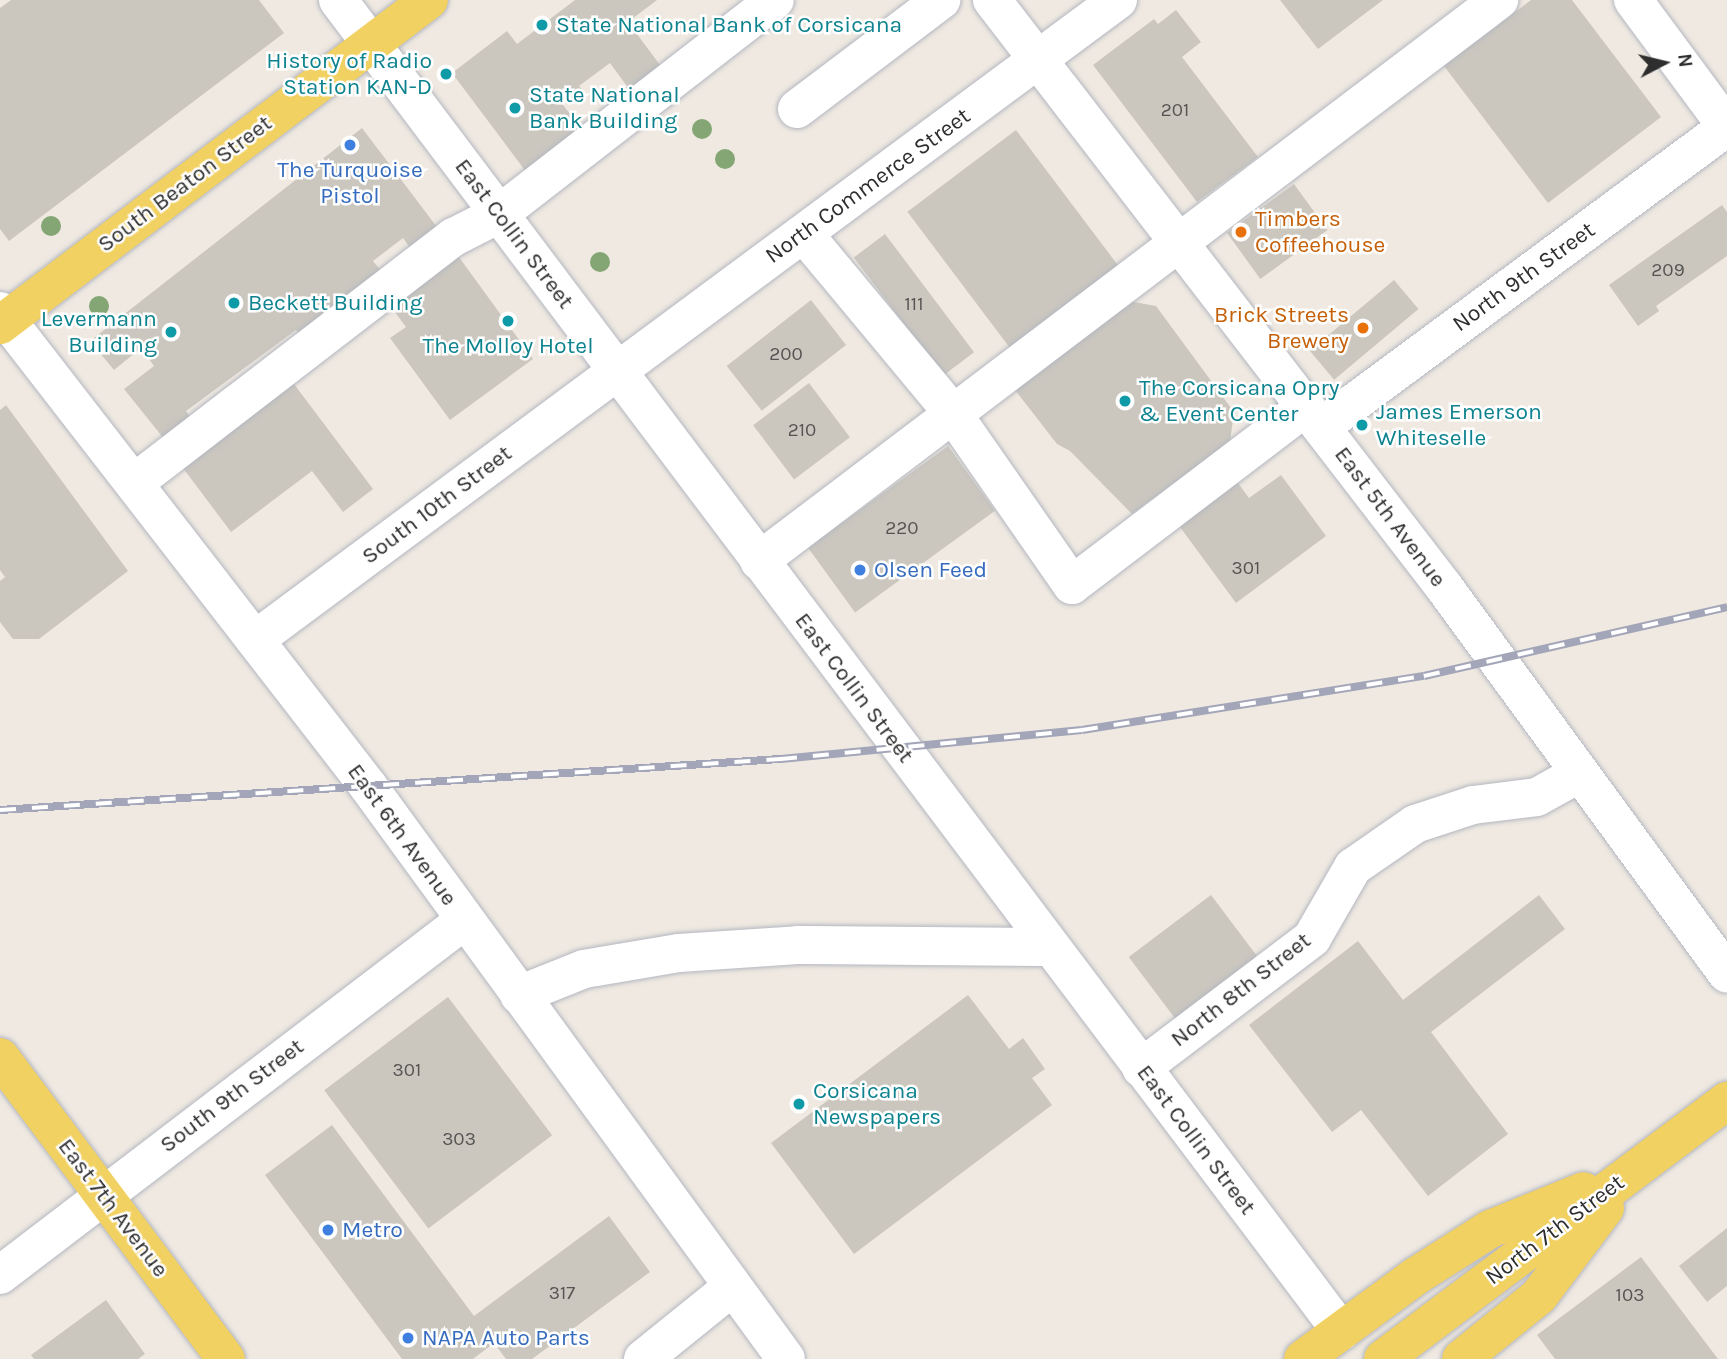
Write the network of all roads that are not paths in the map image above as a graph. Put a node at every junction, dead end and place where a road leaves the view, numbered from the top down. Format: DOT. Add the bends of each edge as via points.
graph roads {
  1 [pos="338,0"];
  2 [pos="429,0"];
  3 [pos="775,0"];
  4 [pos="942,0"];
  5 [pos="992,0"];
  6 [pos="1118,0"];
  7 [pos="1499,0"];
  8 [pos="1633,0"];
  9 [pos="370,43"];
  10 [pos="1038,61"];
  11 [pos="797,109"];
  12 [pos="1727,127"];
  13 [pos="499,214"];
  14 [pos="804,234"];
  15 [pos="1181,245"];
  16 [pos="2,318"];
  17 [pos="617,371"];
  18 [pos="951,411"];
  19 [pos="1314,417"];
  20 [pos="134,483"];
  21 [pos="759,561"];
  22 [pos="256,639"];
  23 [pos="1580,774"];
  24 [pos="465,920"];
  25 [pos="1050,947"];
  26 [pos="1727,974"];
  27 [pos="519,995"];
  28 [pos="0,1057"];
  29 [pos="1141,1068"];
  30 [pos="1727,1101"];
  31 [pos="1631,1172"];
  32 [pos="103,1193"];
  33 [pos="0,1275"];
  34 [pos="731,1288"];
  35 [pos="1340,1331"];
  36 [pos="226,1359"];
  37 [pos="643,1359"];
  38 [pos="786,1359"];
  39 [pos="1303,1359"];
  40 [pos="1383,1359"];
  41 [pos="1461,1359"];
  1 -- 9 [label="street, East Collin Street"];
  2 -- 9 [label="main road, South Beaton Street"];
  3 -- 13 [label="street"];
  4 -- 11 [label="street"];
  5 -- 10 [label="street, East 5th Avenue"];
  6 -- 10 [label="street, North Commerce Street"];
  7 -- 15 [label="street"];
  8 -- 12 [label="street"];
  9 -- 13 [label="street, East Collin Street"];
  9 -- 16 [label="main road, South Beaton Street"];
  10 -- 14 [label="street, North Commerce Street"];
  10 -- 15 [label="street, East 5th Avenue"];
  12 -- 19 [label="street, North 9th Street"];
  13 -- 17 [label="street, East Collin Street"];
  13 -- 20 [label="street" via="454,237"];
  14 -- 17 [label="street, North Commerce Street"];
  14 -- 18 [label="street"];
  15 -- 18 [label="street"];
  15 -- 19 [label="street, East 5th Avenue"];
  16 -- 20 [label="street, East 6th Avenue"];
  17 -- 21 [label="street, East Collin Street"];
  17 -- 22 [label="street, South 10th Street"];
  18 -- 19 [label="street, North 9th Street" via="1072,585"];
  18 -- 21 [label="street"];
  19 -- 23 [label="street, East 5th Avenue"];
  20 -- 22 [label="street, East 6th Avenue"];
  21 -- 25 [label="street, East Collin Street"];
  22 -- 24 [label="street, East 6th Avenue"];
  23 -- 26 [label="street, East 5th Avenue"];
  23 -- 29 [label="street, North 8th Street" via="1537,797 1473,805 1415,824 1353,867 1312,938"];
  24 -- 27 [label="street, East 6th Avenue"];
  24 -- 32 [label="street, South 9th Street"];
  25 -- 27 [label="street" via="798,945 679,953 584,969"];
  25 -- 29 [label="street, East Collin Street"];
  27 -- 34 [label="street, East 6th Avenue"];
  28 -- 32 [label="main road, East 7th Avenue"];
  29 -- 35 [label="street, East Collin Street"];
  30 -- 31 [label="main road, North 7th Street"];
  31 -- 35 [label="main road" via="1490,1228"];
  31 -- 40 [label="main road, North 7th Street"];
  31 -- 41 [label="main road" via="1539,1296"];
  32 -- 33 [label="street, South 9th Street"];
  32 -- 36 [label="main road, East 7th Avenue"];
  34 -- 37 [label="street"];
  34 -- 38 [label="street, East 6th Avenue"];
  35 -- 39 [label="main road"];
}
